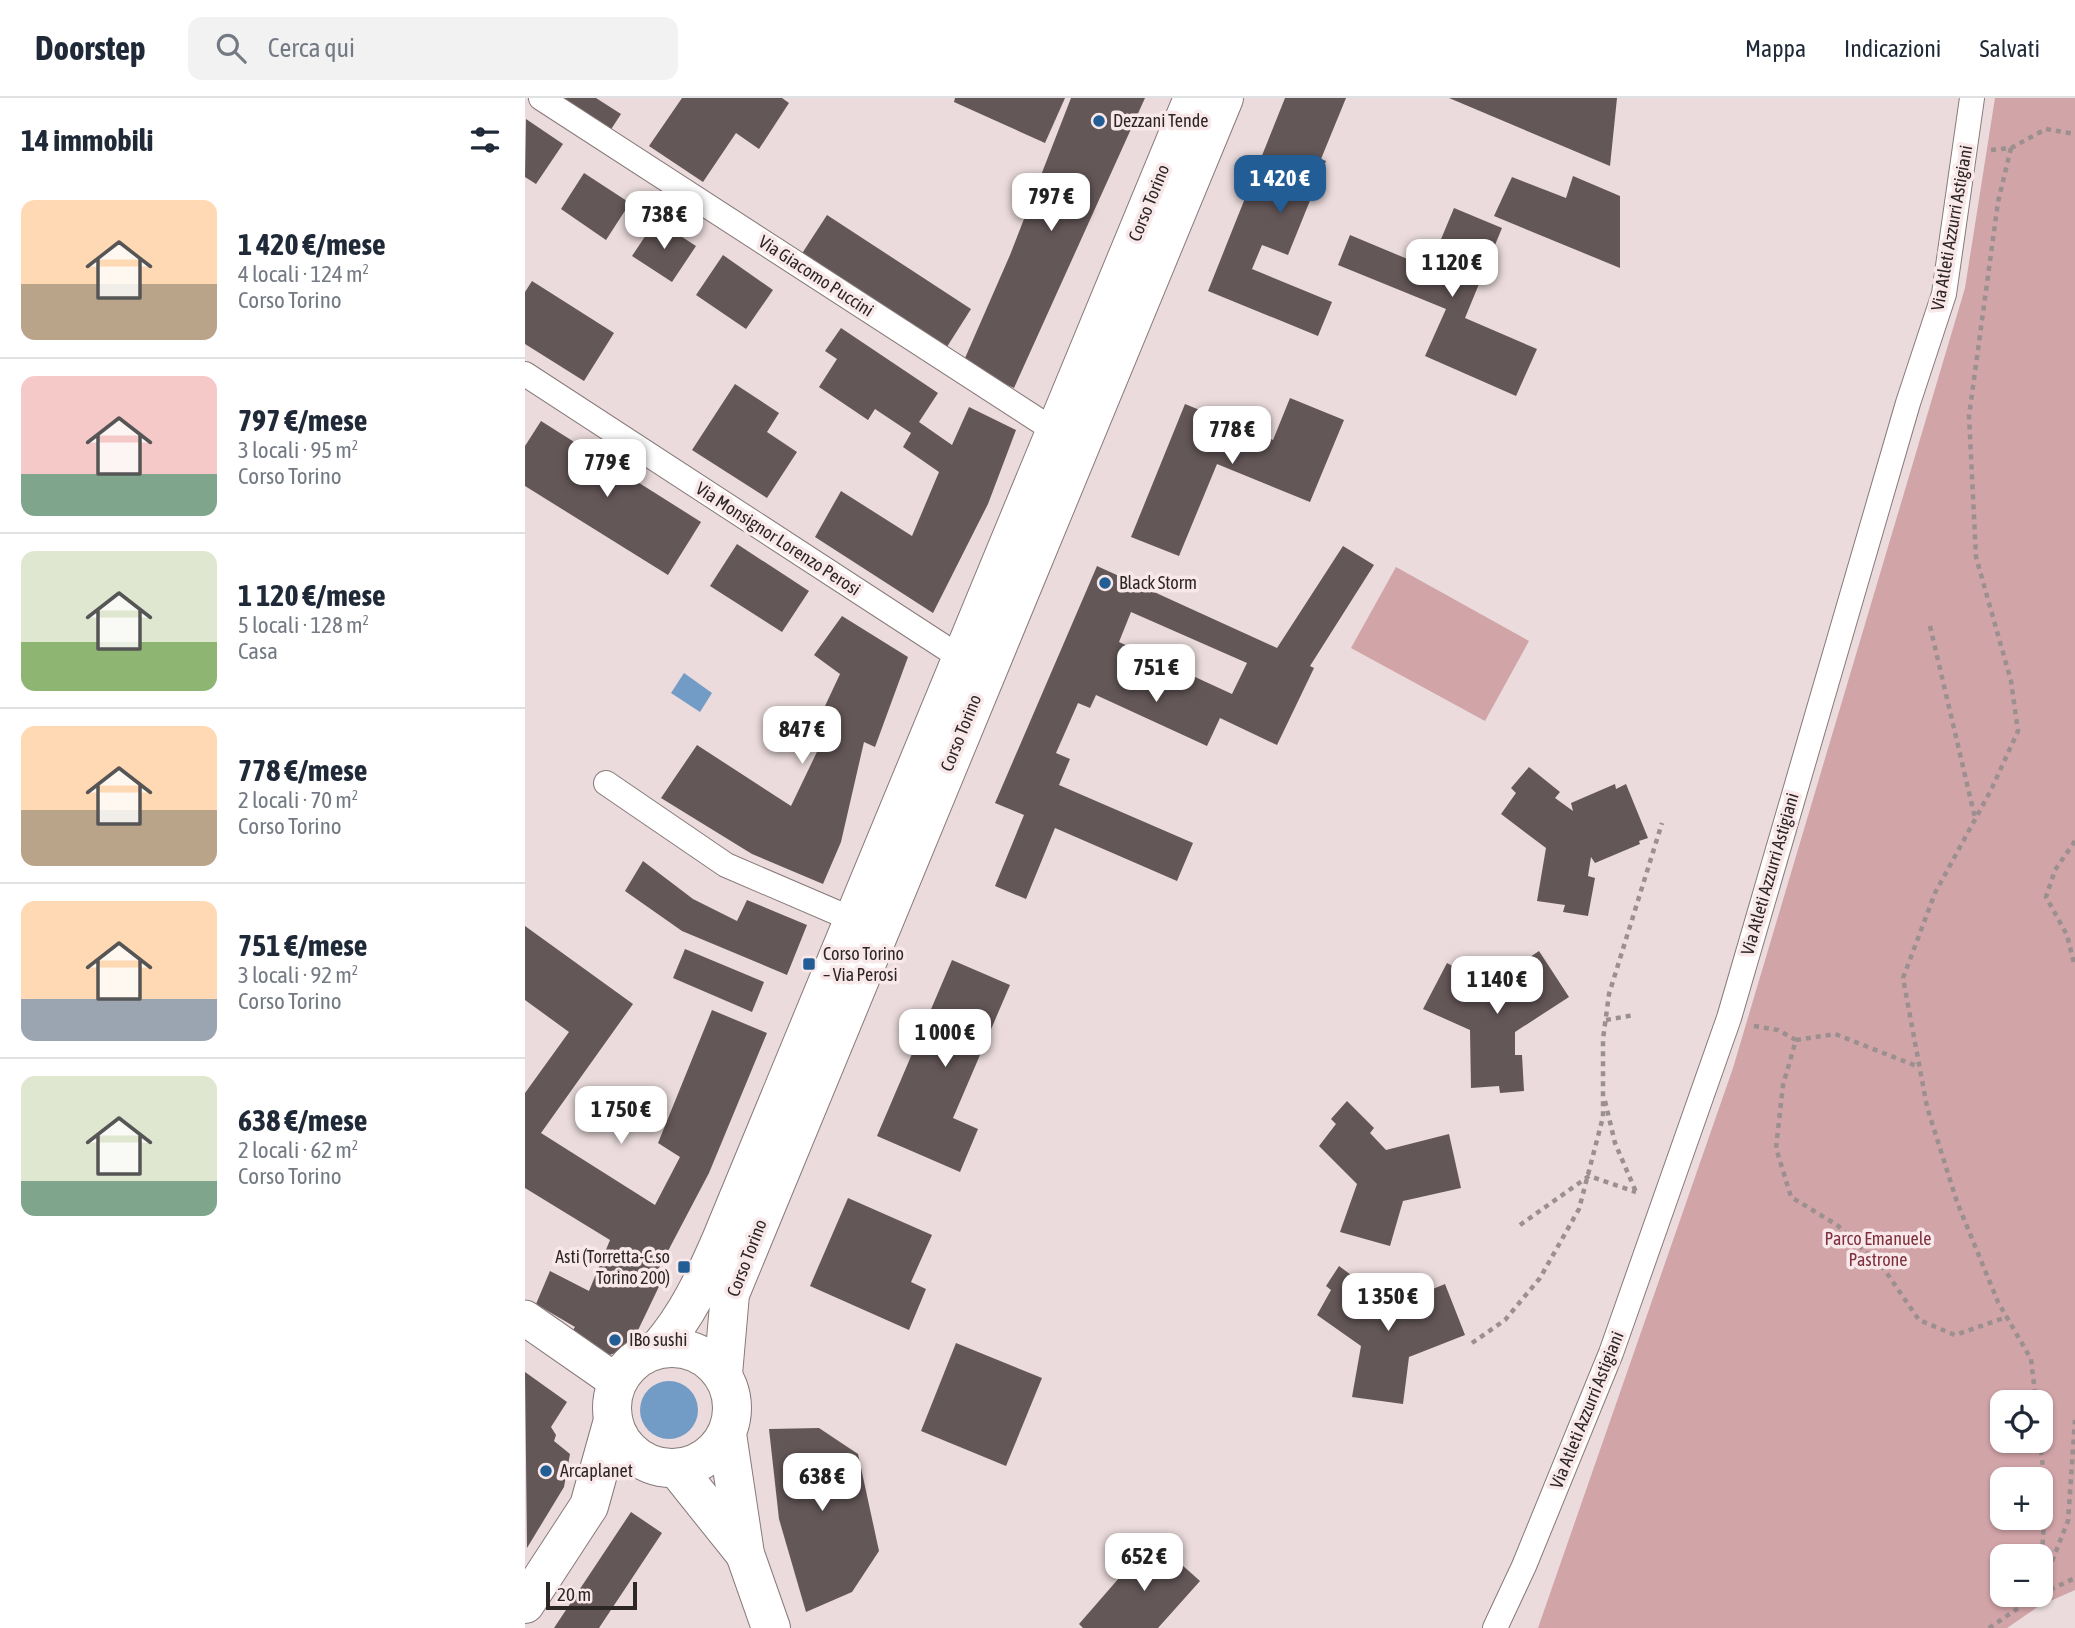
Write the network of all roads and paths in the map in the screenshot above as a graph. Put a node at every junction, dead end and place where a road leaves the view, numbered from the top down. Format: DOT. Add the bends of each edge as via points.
graph roads {
  1 [pos="541,98"];
  2 [pos="1193,98"];
  3 [pos="1224,98"];
  4 [pos="1972,98"];
  5 [pos="2075,134"];
  6 [pos="2011,148"];
  7 [pos="1967,149"];
  8 [pos="525,374"];
  9 [pos="1055,430"];
  10 [pos="1930,626"];
  11 [pos="961,658"];
  12 [pos="606,783"];
  13 [pos="1975,819"];
  14 [pos="1662,823"];
  15 [pos="2075,841"];
  16 [pos="854,920"];
  17 [pos="2073,950"];
  18 [pos="2075,967"];
  19 [pos="1634,1015"];
  20 [pos="1606,1020"];
  21 [pos="1746,1025"];
  22 [pos="1795,1040"];
  23 [pos="1919,1068"];
  24 [pos="1604,1093"];
  25 [pos="1589,1175"];
  26 [pos="1520,1225"];
  27 [pos="2007,1317"];
  28 [pos="525,1318"];
  29 [pos="1472,1343"];
  30 [pos="659,1348"];
  31 [pos="723,1374"];
  32 [pos="617,1382"];
  33 [pos="2035,1390"];
  34 [pos="613,1420"];
  35 [pos="2075,1420"];
  36 [pos="727,1434"];
  37 [pos="2041,1453"];
  38 [pos="662,1466"];
  39 [pos="589,1506"];
  40 [pos="2043,1544"];
  41 [pos="745,1554"];
  42 [pos="2053,1558"];
  43 [pos="2075,1578"];
  44 [pos="2053,1587"];
  45 [pos="525,1604"];
  46 [pos="2019,1607"];
  47 [pos="771,1628"];
  48 [pos="1495,1628"];
  49 [pos="1989,1628"];
  1 -- 9 [label="street, Via Giacomo Puccini"];
  2 -- 9 [label="main road, Corso Torino"];
  3 -- 31 [label="main road, Corso Torino" via="730,1294"];
  4 -- 7 [label="street, Via Atleti Azzurri Astigiani"];
  5 -- 6 [label="path" via="2046,129"];
  6 -- 7 [label="path"];
  6 -- 13 [label="path" via="1998,202 1969,416 1976,556 2011,681 2018,731"];
  7 -- 48 [label="street, Via Atleti Azzurri Astigiani" via="1944,294 1729,1017 1611,1353"];
  8 -- 11 [label="street, Via Monsignor Lorenzo Perosi"];
  9 -- 11 [label="main road, Corso Torino"];
  10 -- 13 [label="path"];
  11 -- 16 [label="main road, Corso Torino"];
  12 -- 16 [label="street" via="726,865"];
  13 -- 23 [label="path" via="1935,893 1903,978"];
  14 -- 20 [label="path" via="1609,994"];
  15 -- 17 [label="path" via="2055,870 2046,897"];
  16 -- 30 [label="main road, Corso Torino" via="701,1287"];
  17 -- 18 [label="path"];
  19 -- 20 [label="path"];
  20 -- 24 [label="path"];
  21 -- 22 [label="path" via="1778,1030"];
  22 -- 23 [label="path" via="1835,1034"];
  22 -- 27 [label="path" via="1783,1085 1776,1148 1791,1197 1837,1224 1884,1269 1919,1320 1955,1335"];
  23 -- 27 [label="path" via="1957,1202"];
  24 -- 25 [label="path"];
  24 -- 25 [label="path" via="1615,1143 1638,1192"];
  25 -- 26 [label="path"];
  25 -- 29 [label="path" via="1579,1209 1540,1278 1505,1320"];
  27 -- 33 [label="path" via="2031,1359"];
  28 -- 32 [label="street"];
  30 -- 31 [label="main road" via="694,1351"];
  30 -- 32 [label="main road" via="628,1366"];
  31 -- 36 [label="main road" via="732,1395 733,1415"];
  32 -- 34 [label="main road"];
  34 -- 38 [label="main road" via="619,1438 631,1452"];
  34 -- 39 [label="main road"];
  35 -- 42 [label="path" via="2068,1521"];
  36 -- 38 [label="main road" via="707,1458"];
  36 -- 41 [label="main road"];
  37 -- 40 [label="path" via="2046,1497"];
  38 -- 39 [label="main road"];
  38 -- 41 [label="main road"];
  39 -- 45 [label="main road"];
  41 -- 47 [label="main road"];
  43 -- 44 [label="path"];
  46 -- 49 [label="path"];
}
